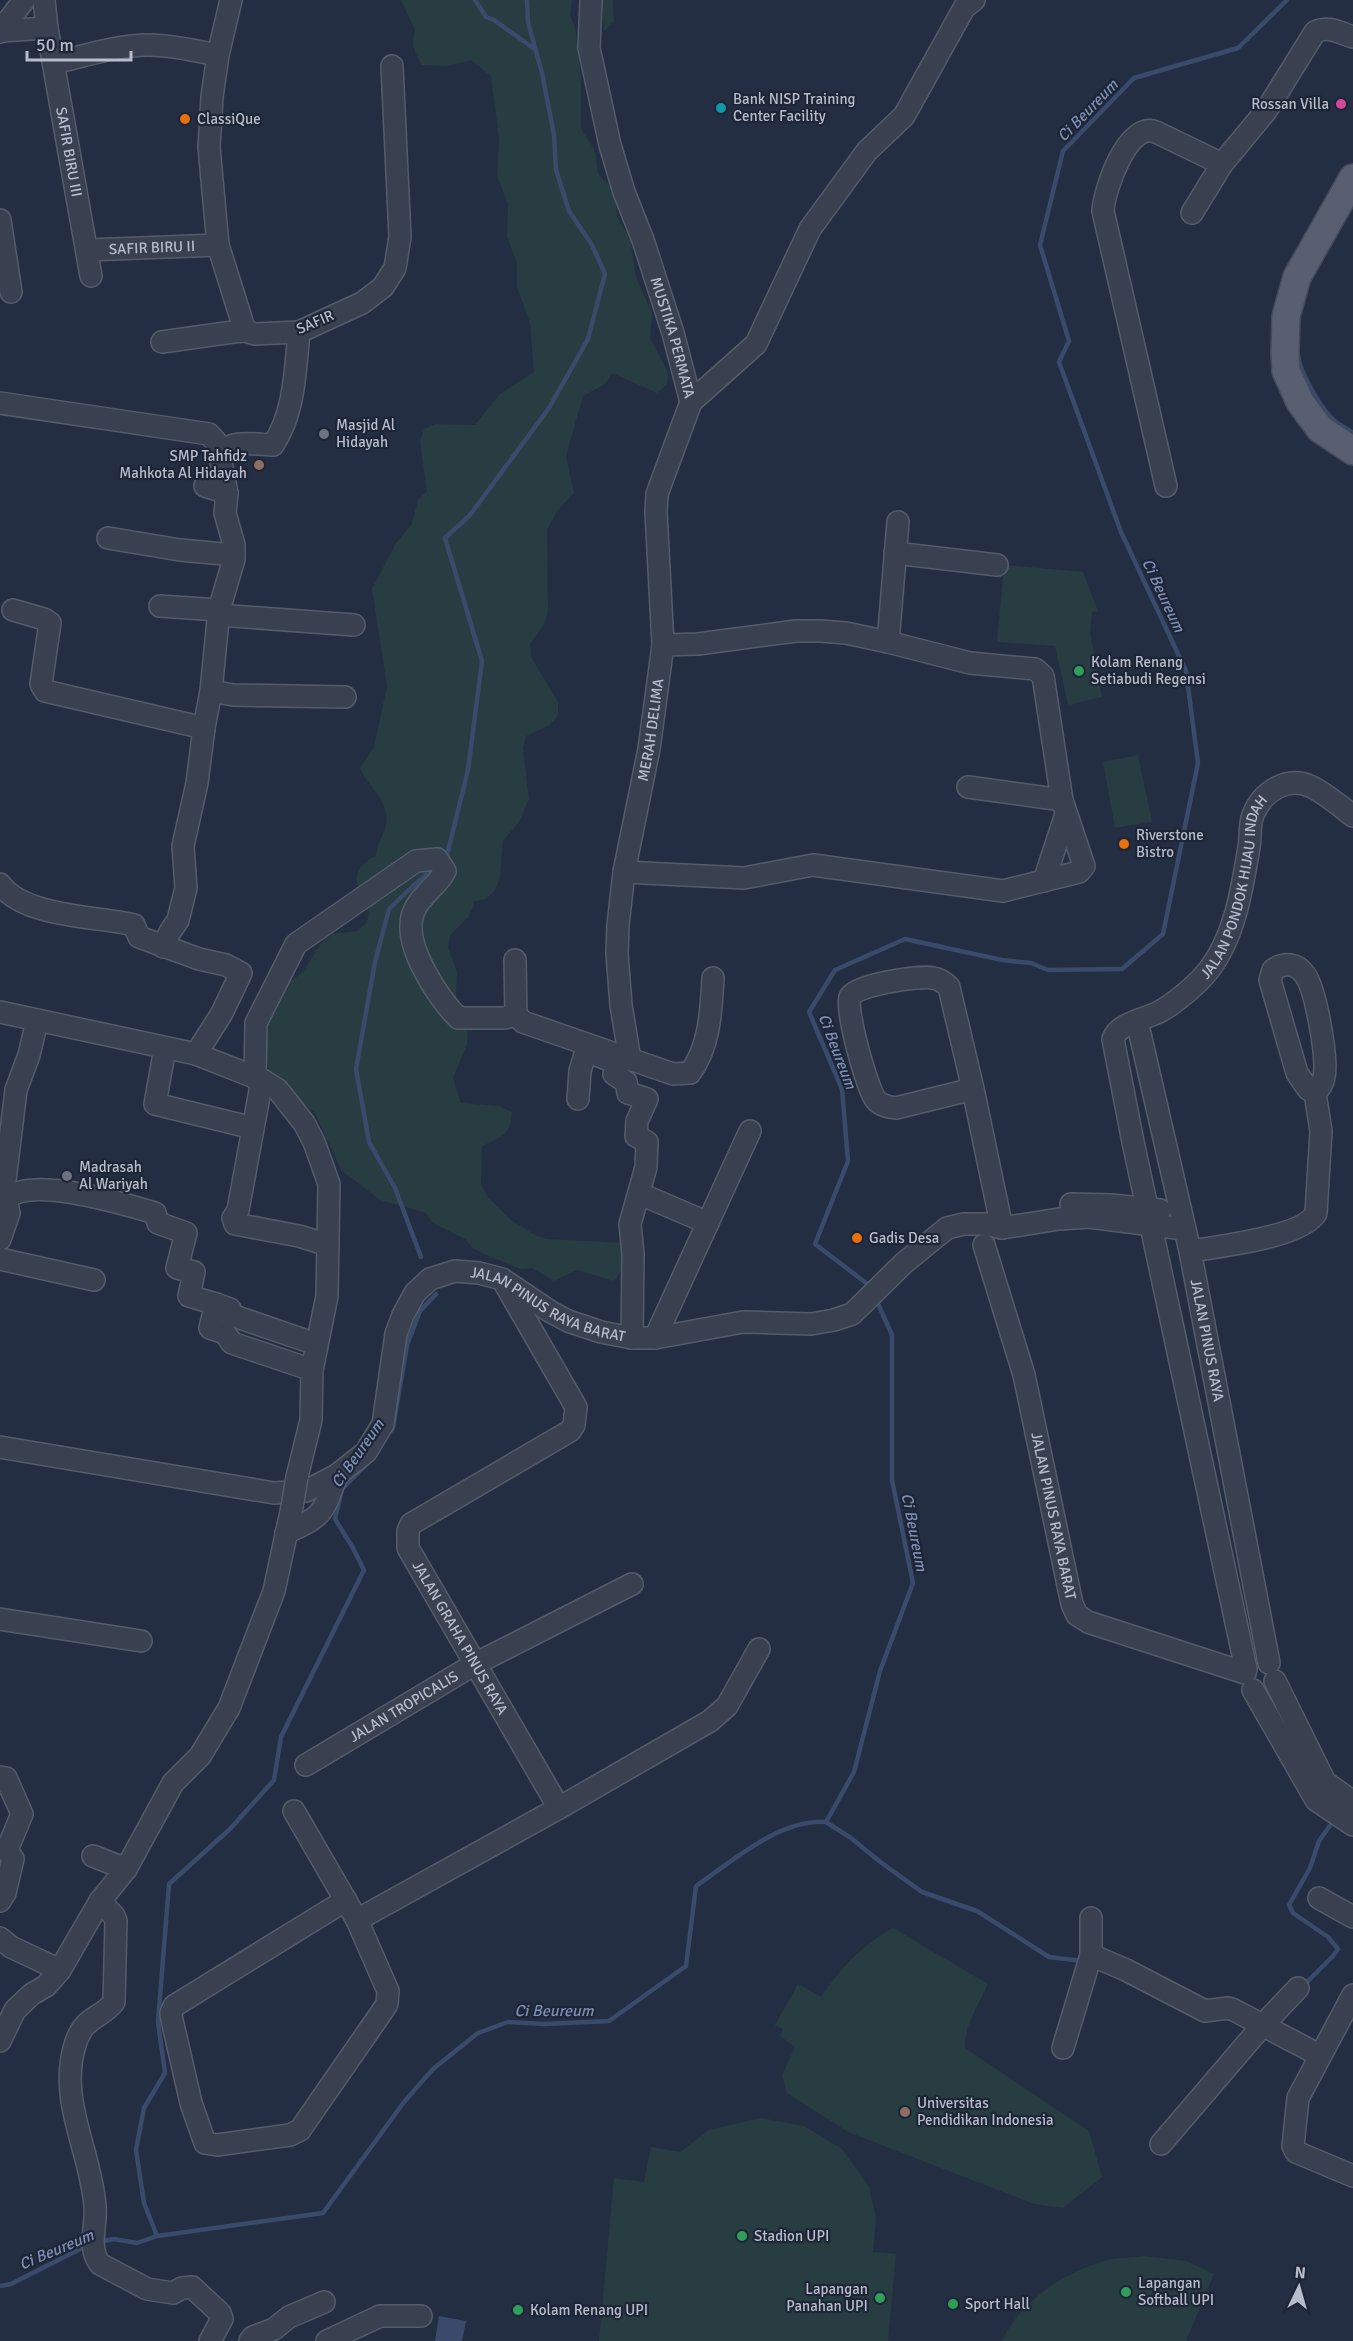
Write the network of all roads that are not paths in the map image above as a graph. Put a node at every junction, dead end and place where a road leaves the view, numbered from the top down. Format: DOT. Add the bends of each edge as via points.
graph roads {
  1 [pos="24,0"];
  2 [pos="44,0"];
  3 [pos="231,0"];
  4 [pos="591,0"];
  5 [pos="974,0"];
  6 [pos="47,28"];
  7 [pos="1,32"];
  8 [pos="1353,37"];
  9 [pos="218,55"];
  10 [pos="54,63"];
  11 [pos="392,66"];
  12 [pos="1222,164"];
  13 [pos="1353,178"];
  14 [pos="1192,213"];
  15 [pos="0,220"];
  16 [pos="218,245"];
  17 [pos="88,250"];
  18 [pos="92,276"];
  19 [pos="11,292"];
  20 [pos="245,331"];
  21 [pos="299,332"];
  22 [pos="162,342"];
  23 [pos="691,402"];
  24 [pos="0,403"];
  25 [pos="1353,451"];
  26 [pos="219,452"];
  27 [pos="205,486"];
  28 [pos="1166,486"];
  29 [pos="227,493"];
  30 [pos="898,522"];
  31 [pos="108,538"];
  32 [pos="895,553"];
  33 [pos="234,555"];
  34 [pos="997,565"];
  35 [pos="160,606"];
  36 [pos="13,610"];
  37 [pos="219,612"];
  38 [pos="354,625"];
  39 [pos="888,642"];
  40 [pos="663,645"];
  41 [pos="211,691"];
  42 [pos="345,697"];
  43 [pos="204,728"];
  44 [pos="968,787"];
  45 [pos="1064,807"];
  46 [pos="1353,816"];
  47 [pos="624,872"];
  48 [pos="1044,880"];
  49 [pos="0,884"];
  50 [pos="164,947"];
  51 [pos="515,960"];
  52 [pos="713,978"];
  53 [pos="0,1012"];
  54 [pos="516,1015"];
  55 [pos="37,1021"];
  56 [pos="1128,1026"];
  57 [pos="165,1048"];
  58 [pos="587,1048"];
  59 [pos="196,1054"];
  60 [pos="630,1060"];
  61 [pos="259,1079"];
  62 [pos="973,1089"];
  63 [pos="1315,1093"];
  64 [pos="578,1099"];
  65 [pos="253,1128"];
  66 [pos="750,1131"];
  67 [pos="645,1196"];
  68 [pos="3,1197"];
  69 [pos="1151,1217"];
  70 [pos="1183,1220"];
  71 [pos="996,1222"];
  72 [pos="708,1223"];
  73 [pos="0,1239"];
  74 [pos="328,1245"];
  75 [pos="984,1245"];
  76 [pos="0,1259"];
  77 [pos="1191,1261"];
  78 [pos="1163,1276"];
  79 [pos="502,1279"];
  80 [pos="94,1280"];
  81 [pos="216,1304"];
  82 [pos="632,1338"];
  83 [pos="655,1338"];
  84 [pos="316,1344"];
  85 [pos="312,1370"];
  86 [pos="1226,1441"];
  87 [pos="0,1447"];
  88 [pos="1199,1447"];
  89 [pos="337,1475"];
  90 [pos="1239,1510"];
  91 [pos="1214,1517"];
  92 [pos="286,1533"];
  93 [pos="632,1584"];
  94 [pos="0,1620"];
  95 [pos="141,1641"];
  96 [pos="759,1649"];
  97 [pos="475,1664"];
  98 [pos="1272,1672"];
  99 [pos="1248,1677"];
  100 [pos="306,1765"];
  101 [pos="3,1777"];
  102 [pos="1353,1802"];
  103 [pos="559,1808"];
  104 [pos="294,1812"];
  105 [pos="1353,1825"];
  106 [pos="93,1856"];
  107 [pos="126,1869"];
  108 [pos="1319,1898"];
  109 [pos="0,1900"];
  110 [pos="346,1900"];
  111 [pos="100,1901"];
  112 [pos="1353,1917"];
  113 [pos="1091,1918"];
  114 [pos="357,1920"];
  115 [pos="0,1938"];
  116 [pos="1090,1955"];
  117 [pos="60,1970"];
  118 [pos="1298,1988"];
  119 [pos="1353,1995"];
  120 [pos="1262,2026"];
  121 [pos="0,2041"];
  122 [pos="1064,2048"];
  123 [pos="1319,2055"];
  124 [pos="1161,2144"];
  125 [pos="1353,2176"];
  126 [pos="324,2302"];
  127 [pos="421,2316"];
  128 [pos="210,2341"];
  129 [pos="250,2341"];
  130 [pos="327,2341"];
  1 -- 7 [label="street"];
  2 -- 6 [label="street, SAFIR BIRU III"];
  3 -- 9 [label="street"];
  4 -- 23 [label="street, MUSTIKA PERMATA" via="589,48 610,144 673,333"];
  5 -- 23 [label="street, MUSTIKA PERMATA" via="964,8 904,116 867,151 810,229 756,344"];
  6 -- 7 [label="street"];
  6 -- 10 [label="street, SAFIR BIRU III"];
  8 -- 12 [label="street" via="1330,28 1315,32 1266,111"];
  9 -- 10 [label="street" via="149,45"];
  9 -- 16 [label="street" via="208,147"];
  10 -- 17 [label="street, SAFIR BIRU III"];
  11 -- 21 [label="street, SAFIR" via="400,237 395,268 383,287 362,303"];
  12 -- 14 [label="street"];
  12 -- 28 [label="street" via="1144,130 1126,148 1104,199 1103,212"];
  13 -- 25 [label="main road" via="1297,277 1286,316 1285,354 1286,371 1300,402 1320,429"];
  15 -- 19 [label="street"];
  16 -- 17 [label="street, SAFIR BIRU II"];
  16 -- 20 [label="street"];
  17 -- 18 [label="street, SAFIR BIRU III"];
  20 -- 21 [label="street, SAFIR"];
  20 -- 22 [label="street, SAFIR"];
  21 -- 26 [label="street" via="290,404 281,433 273,445 241,443 228,445"];
  23 -- 40 [label="street, MERAH DELIMA" via="657,494"];
  24 -- 26 [label="street" via="209,434"];
  26 -- 29 [label="street"];
  27 -- 29 [label="street"];
  29 -- 33 [label="street" via="225,513"];
  30 -- 32 [label="street"];
  31 -- 33 [label="street"];
  32 -- 34 [label="street"];
  32 -- 39 [label="street"];
  33 -- 37 [label="street"];
  35 -- 37 [label="street"];
  36 -- 43 [label="street" via="50,623 41,684 45,691"];
  37 -- 38 [label="street"];
  37 -- 41 [label="street"];
  39 -- 40 [label="street" via="846,633 808,631"];
  39 -- 45 [label="street" via="970,663 1040,671"];
  40 -- 47 [label="street, MERAH DELIMA" via="649,749"];
  41 -- 42 [label="street" via="233,695"];
  41 -- 43 [label="street"];
  43 -- 50 [label="street" via="183,846 186,888 178,920"];
  44 -- 45 [label="street"];
  45 -- 48 [label="street"];
  45 -- 48 [label="street" via="1084,867 1079,872"];
  46 -- 56 [label="street, JALAN PONDOK HIJAU INDAH" via="1311,787 1293,784 1271,790 1252,816 1249,847 1225,946 1193,986 1160,1012"];
  47 -- 48 [label="street" via="744,878 813,865 1003,891"];
  47 -- 60 [label="street, MERAH DELIMA" via="617,954"];
  49 -- 50 [label="street" via="9,895 50,911 134,925 139,938"];
  50 -- 59 [label="street" via="241,973"];
  51 -- 54 [label="street"];
  52 -- 60 [label="street" via="707,1042 690,1073 673,1074"];
  53 -- 55 [label="street"];
  54 -- 58 [label="street" via="523,1022"];
  54 -- 61 [label="street" via="459,1018 420,965 414,948 412,913 423,895 439,883 441,865 416,861 296,944 256,1023"];
  55 -- 57 [label="street"];
  55 -- 68 [label="street" via="16,1090"];
  56 -- 69 [label="street, JALAN PINUS RAYA" via="1115,1035 1113,1043"];
  56 -- 70 [label="street, JALAN PINUS RAYA"];
  57 -- 59 [label="street"];
  57 -- 65 [label="street" via="155,1104"];
  58 -- 60 [label="street"];
  58 -- 64 [label="street"];
  58 -- 82 [label="street" via="617,1063 614,1074 626,1082 628,1093 647,1099 637,1121 636,1137 647,1142 646,1167 630,1224"];
  59 -- 61 [label="street"];
  61 -- 65 [label="street"];
  61 -- 74 [label="street" via="278,1090 314,1142 329,1184"];
  62 -- 62 [label="street" via="949,987 943,981 921,977 873,986 849,998 857,1045 876,1101 896,1108"];
  62 -- 71 [label="street"];
  63 -- 63 [label="street" via="1298,1074 1270,980 1273,970 1280,965 1297,966 1311,989 1325,1057 1324,1078"];
  63 -- 77 [label="street" via="1321,1131 1313,1217 1277,1235"];
  65 -- 74 [label="street" via="238,1210 233,1218 235,1224"];
  66 -- 72 [label="street"];
  67 -- 72 [label="street"];
  68 -- 73 [label="street" via="9,1213"];
  68 -- 81 [label="street" via="44,1188 155,1213 158,1223 186,1233 177,1268 194,1272 189,1296"];
  69 -- 70 [label="street, JALAN PINUS RAYA BARAT"];
  69 -- 71 [label="street, JALAN PINUS RAYA BARAT"];
  69 -- 78 [label="street, JALAN PINUS RAYA"];
  70 -- 77 [label="street, JALAN PINUS RAYA"];
  71 -- 83 [label="street, JALAN PINUS RAYA BARAT" via="947,1228 852,1314 811,1324 743,1322"];
  72 -- 83 [label="street"];
  74 -- 84 [label="street" via="327,1296"];
  75 -- 99 [label="street, JALAN PINUS RAYA BARAT" via="1024,1375 1077,1615"];
  76 -- 80 [label="street"];
  77 -- 78 [label="street"];
  77 -- 86 [label="street, JALAN PINUS RAYA"];
  78 -- 88 [label="street, JALAN PINUS RAYA"];
  79 -- 82 [label="street, JALAN PINUS RAYA BARAT" via="568,1321"];
  79 -- 89 [label="street, JALAN PINUS RAYA BARAT" via="455,1271 430,1279 415,1293 396,1334 382,1424 366,1452"];
  79 -- 97 [label="street, JALAN GRAHA PINUS RAYA" via="576,1407 576,1415 570,1431 409,1527 408,1548"];
  81 -- 84 [label="street" via="240,1318"];
  81 -- 85 [label="street" via="210,1328 225,1333 232,1343"];
  82 -- 83 [label="street, JALAN PINUS RAYA BARAT"];
  84 -- 85 [label="street"];
  85 -- 92 [label="street, bridge" via="311,1420"];
  86 -- 88 [label="street"];
  86 -- 90 [label="street, JALAN PINUS RAYA"];
  87 -- 89 [label="street, JALAN PINUS RAYA BARAT" via="274,1493 306,1491"];
  88 -- 91 [label="street, JALAN PINUS RAYA"];
  89 -- 92 [label="street" via="324,1510"];
  90 -- 91 [label="street"];
  90 -- 98 [label="street, JALAN PINUS RAYA"];
  91 -- 99 [label="street, JALAN PINUS RAYA"];
  92 -- 107 [label="street" via="274,1591 230,1708 200,1756 173,1783"];
  93 -- 97 [label="street, JALAN TROPICALIS"];
  94 -- 95 [label="street"];
  96 -- 103 [label="street" via="727,1706 710,1721"];
  97 -- 100 [label="street, JALAN TROPICALIS"];
  97 -- 103 [label="street, JALAN GRAHA PINUS RAYA"];
  98 -- 99 [label="street" via="1264,1661 1254,1661"];
  98 -- 99 [label="street" via="1266,1690"];
  98 -- 102 [label="street, JALAN PINUS RAYA" via="1325,1782"];
  99 -- 105 [label="street, JALAN PINUS RAYA" via="1313,1796"];
  101 -- 109 [label="street" via="22,1814 7,1850 13,1859"];
  103 -- 114 [label="street"];
  104 -- 110 [label="street"];
  106 -- 107 [label="street"];
  107 -- 111 [label="street"];
  108 -- 112 [label="street"];
  110 -- 114 [label="street"];
  110 -- 114 [label="street" via="174,2007 172,2020 191,2103 205,2142 217,2145 290,2135 300,2130 380,2016 389,1998 388,1991"];
  111 -- 117 [label="street"];
  111 -- 128 [label="street" via="116,1921 114,2002 88,2021 76,2042 70,2089 96,2208 95,2258 147,2289 173,2293 192,2287 220,2313 222,2319"];
  113 -- 116 [label="street"];
  115 -- 117 [label="street"];
  116 -- 120 [label="street" via="1204,2011 1230,2008"];
  116 -- 122 [label="street"];
  117 -- 121 [label="street" via="15,2010"];
  118 -- 120 [label="street"];
  119 -- 123 [label="street"];
  120 -- 123 [label="street"];
  120 -- 124 [label="street"];
  123 -- 125 [label="street" via="1298,2098 1290,2146"];
  126 -- 129 [label="street"];
  127 -- 130 [label="street" via="380,2316"];
}
